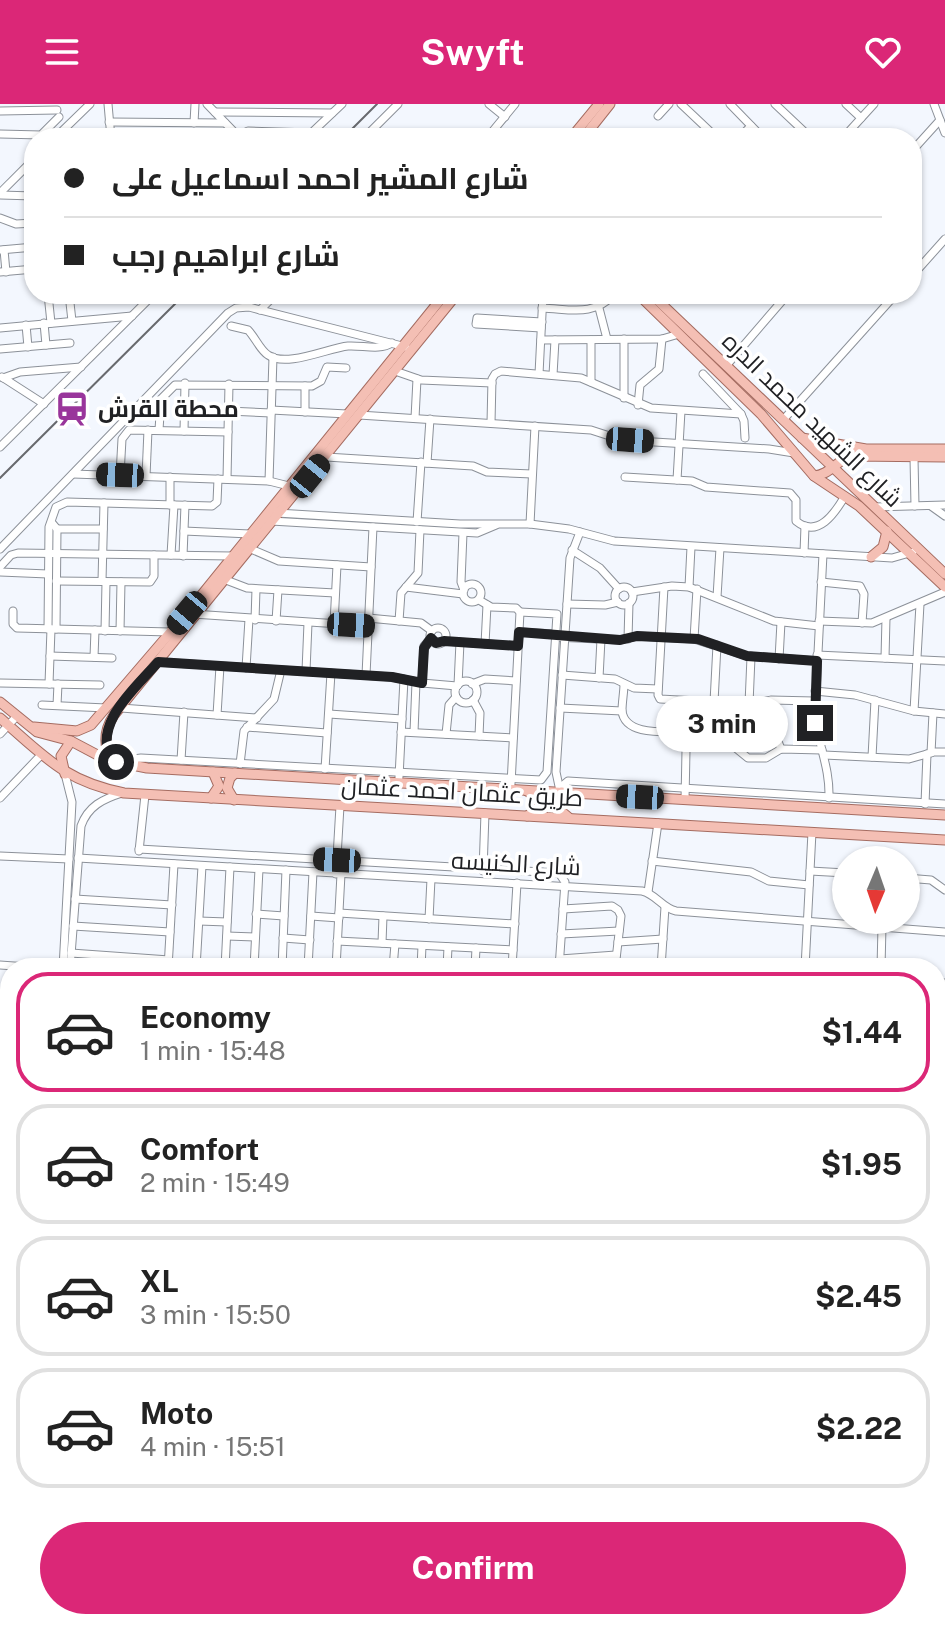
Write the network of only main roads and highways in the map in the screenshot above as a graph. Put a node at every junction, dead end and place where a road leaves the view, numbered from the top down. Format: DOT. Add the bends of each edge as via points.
graph roads {
  1 [pos="599,104"];
  2 [pos="610,104"];
  3 [pos="595,116"];
  4 [pos="582,128"];
  5 [pos="588,128"];
  6 [pos="436,304"];
  7 [pos="448,304"];
  8 [pos="648,304"];
  9 [pos="661,304"];
  10 [pos="407,348"];
  11 [pos="765,410"];
  12 [pos="801,437"];
  13 [pos="945,449"];
  14 [pos="945,457"];
  15 [pos="833,468"];
  16 [pos="814,476"];
  17 [pos="271,517"];
  18 [pos="887,531"];
  19 [pos="914,551"];
  20 [pos="871,557"];
  21 [pos="945,574"];
  22 [pos="945,590"];
  23 [pos="0,702"];
  24 [pos="4,722"];
  25 [pos="26,726"];
  26 [pos="71,741"];
  27 [pos="114,761"];
  28 [pos="237,768"];
  29 [pos="213,772"];
  30 [pos="65,774"];
  31 [pos="526,791"];
  32 [pos="561,792"];
  33 [pos="211,798"];
  34 [pos="234,800"];
  35 [pos="945,815"];
  36 [pos="527,816"];
  37 [pos="570,818"];
  38 [pos="945,840"];
  1 -- 3 [label="main road"];
  2 -- 3 [label="main road"];
  3 -- 4 [label="main road"];
  3 -- 5 [label="main road"];
  6 -- 10 [label="main road"];
  7 -- 10 [label="main road"];
  8 -- 11 [label="main road, شارع الشهيد محمد الدره"];
  9 -- 11 [label="main road, شارع الشهيد محمد الدره"];
  10 -- 17 [label="main road" via="289,486"];
  10 -- 17 [label="main road" via="395,371 326,457"];
  11 -- 12 [label="main road, شارع الشهيد محمد الدره"];
  11 -- 16 [label="main road, شارع الشهيد محمد الدره"];
  12 -- 13 [label="main road" via="866,449"];
  12 -- 15 [label="main road, شارع الشهيد محمد الدره"];
  14 -- 15 [label="main road" via="852,456"];
  15 -- 16 [label="main road"];
  15 -- 19 [label="main road, شارع الشهيد محمد الدره"];
  16 -- 18 [label="main road, شارع الشهيد محمد الدره"];
  17 -- 25 [label="main road" via="250,534 91,725 81,731"];
  17 -- 27 [label="main road" via="106,730 106,747"];
  18 -- 19 [label="main road, شارع الشهيد محمد الدره"];
  18 -- 20 [label="main road" via="883,547"];
  19 -- 21 [label="main road, شارع الشهيد محمد الدره"];
  19 -- 22 [label="main road, شارع الشهيد محمد الدره"];
  23 -- 25 [label="main road, طريق عثمان احمد عثمان"];
  24 -- 30 [label="main road, طريق عثمان احمد عثمان"];
  25 -- 26 [label="main road, طريق عثمان احمد عثمان"];
  26 -- 27 [label="main road, طريق عثمان احمد عثمان"];
  26 -- 30 [label="main road" via="61,756"];
  27 -- 29 [label="main road, طريق عثمان احمد عثمان"];
  28 -- 29 [label="main road, طريق عثمان احمد عثمان"];
  28 -- 31 [label="main road, طريق عثمان احمد عثمان" via="511,785"];
  28 -- 34 [label="main road" via="227,788"];
  29 -- 33 [label="main road" via="219,786"];
  30 -- 33 [label="main road, طريق عثمان احمد عثمان" via="124,793"];
  31 -- 32 [label="main road, طريق عثمان احمد عثمان"];
  31 -- 36 [label="main road" via="539,804"];
  32 -- 35 [label="main road, طريق عثمان احمد عثمان"];
  32 -- 37 [label="main road" via="556,807"];
  33 -- 34 [label="main road, طريق عثمان احمد عثمان"];
  34 -- 36 [label="main road, طريق عثمان احمد عثمان"];
  36 -- 37 [label="main road, طريق عثمان احمد عثمان"];
  37 -- 38 [label="main road, طريق عثمان احمد عثمان"];
}
